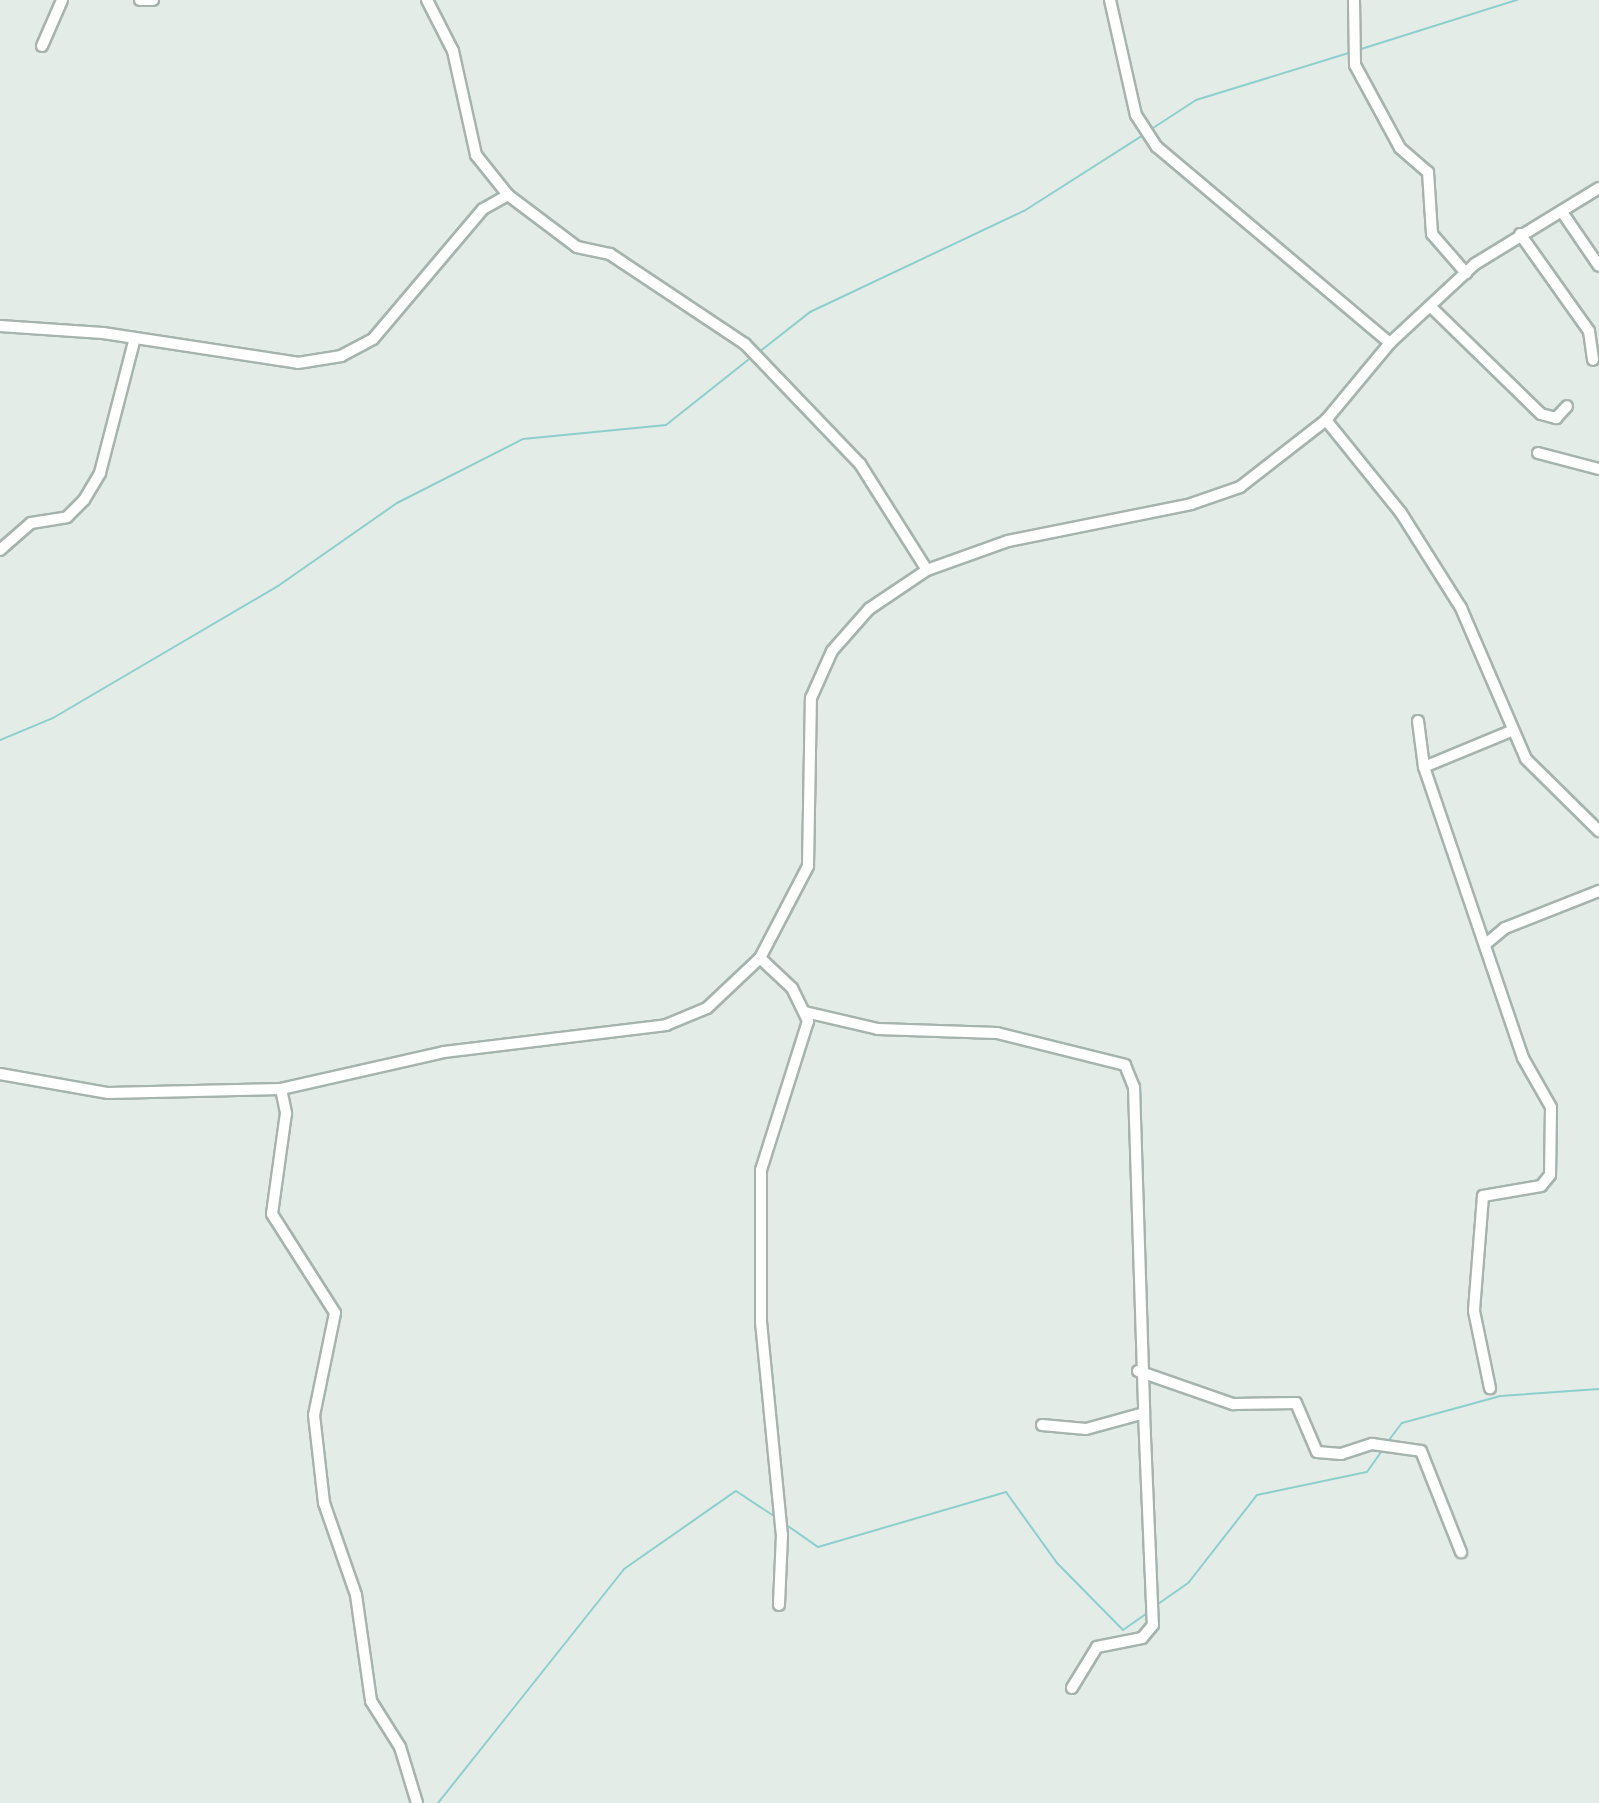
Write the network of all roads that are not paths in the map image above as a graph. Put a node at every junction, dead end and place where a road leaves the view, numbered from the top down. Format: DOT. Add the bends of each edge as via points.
graph roads {
  1 [pos="62,0"];
  2 [pos="140,0"];
  3 [pos="153,0"];
  4 [pos="427,0"];
  5 [pos="1110,0"];
  6 [pos="1354,0"];
  7 [pos="42,46"];
  8 [pos="1599,188"];
  9 [pos="508,195"];
  10 [pos="1562,212"];
  11 [pos="1520,234"];
  12 [pos="1599,266"];
  13 [pos="1466,273"];
  14 [pos="1430,306"];
  15 [pos="0,326"];
  16 [pos="135,338"];
  17 [pos="1390,343"];
  18 [pos="1593,360"];
  19 [pos="1567,406"];
  20 [pos="1326,420"];
  21 [pos="1538,453"];
  22 [pos="1599,469"];
  23 [pos="0,550"];
  24 [pos="927,570"];
  25 [pos="1418,721"];
  26 [pos="1511,731"];
  27 [pos="1424,767"];
  28 [pos="1598,829"];
  29 [pos="1599,891"];
  30 [pos="1487,943"];
  31 [pos="760,958"];
  32 [pos="805,1012"];
  33 [pos="0,1074"];
  34 [pos="281,1089"];
  35 [pos="1138,1371"];
  36 [pos="1490,1388"];
  37 [pos="1144,1413"];
  38 [pos="1042,1425"];
  39 [pos="1461,1552"];
  40 [pos="779,1605"];
  41 [pos="1072,1688"];
  42 [pos="417,1803"];
  1 -- 7 [label="street"];
  2 -- 3 [label="street"];
  4 -- 9 [label="street" via="453,51 476,155"];
  5 -- 17 [label="street" via="1136,115 1157,147"];
  6 -- 13 [label="street" via="1350,45 1355,65 1400,148 1428,172 1432,234"];
  8 -- 10 [label="street"];
  9 -- 16 [label="street" via="483,209 373,339 341,356 298,363"];
  9 -- 24 [label="street" via="577,247 610,254 745,344 860,464"];
  10 -- 11 [label="street"];
  10 -- 12 [label="street"];
  11 -- 13 [label="street"];
  11 -- 18 [label="street" via="1589,331"];
  13 -- 14 [label="street"];
  14 -- 17 [label="street"];
  14 -- 19 [label="street" via="1541,414 1556,418"];
  15 -- 16 [label="street"];
  16 -- 23 [label="street" via="100,473 84,500 67,517 31,523"];
  17 -- 20 [label="street"];
  20 -- 24 [label="street" via="1240,487 1191,504 1008,541"];
  20 -- 26 [label="street" via="1401,513 1461,608"];
  21 -- 22 [label="street"];
  24 -- 31 [label="street" via="869,609 818,673 805,755 808,866"];
  25 -- 27 [label="street"];
  26 -- 27 [label="street"];
  26 -- 28 [label="street" via="1526,759"];
  27 -- 30 [label="street"];
  29 -- 30 [label="street" via="1505,928"];
  30 -- 36 [label="street" via="1523,1058 1551,1107 1553,1150 1541,1186 1483,1196 1474,1311"];
  31 -- 32 [label="street" via="778,970"];
  31 -- 34 [label="street" via="707,1008 666,1025 444,1052"];
  32 -- 35 [label="street" via="878,1029 997,1033 1125,1065 1134,1087 1138,1174"];
  32 -- 40 [label="street" via="804,1046 783,1090 761,1170 761,1322 782,1535"];
  33 -- 34 [label="street" via="108,1093"];
  34 -- 42 [label="street" via="286,1113 272,1214 335,1313 314,1415 324,1503 356,1595 371,1701 400,1747"];
  35 -- 37 [label="street"];
  35 -- 39 [label="street" via="1233,1404 1296,1403 1317,1452 1341,1454 1372,1444 1421,1451"];
  37 -- 38 [label="street" via="1086,1429"];
  37 -- 41 [label="street" via="1153,1625 1142,1638 1097,1647"];
}
